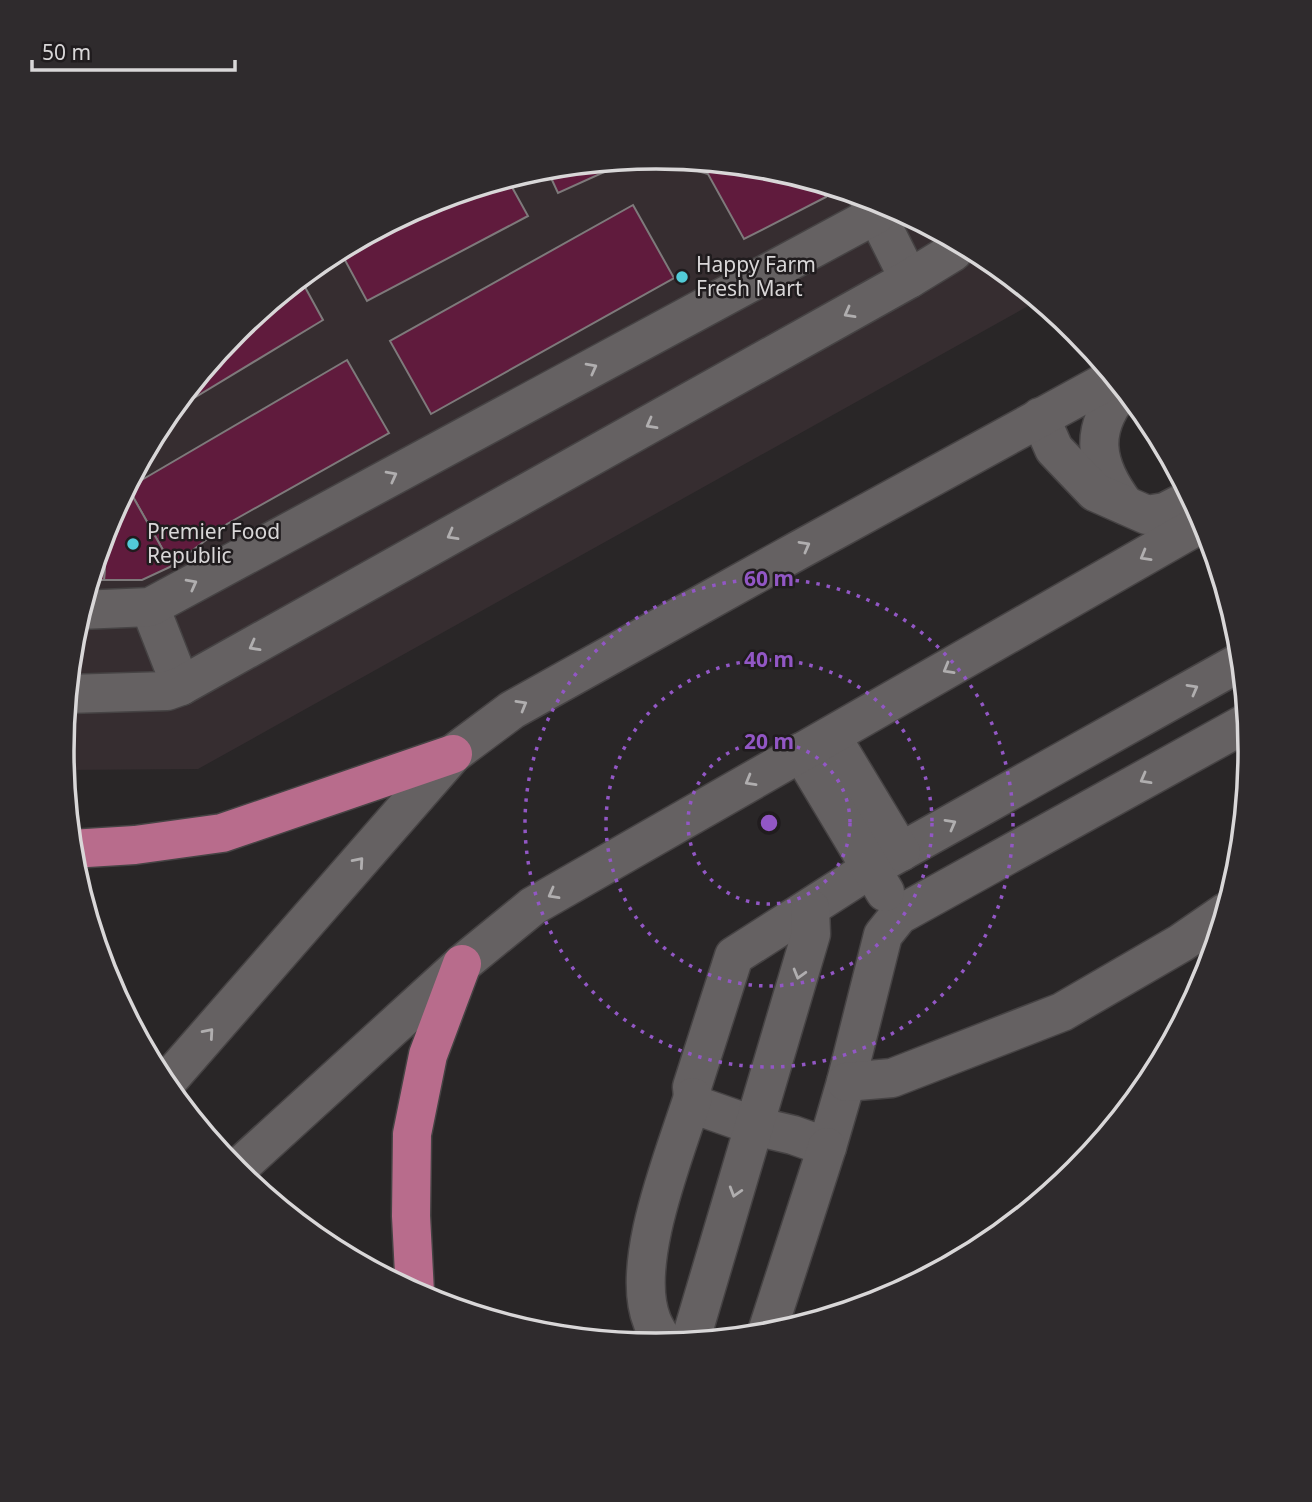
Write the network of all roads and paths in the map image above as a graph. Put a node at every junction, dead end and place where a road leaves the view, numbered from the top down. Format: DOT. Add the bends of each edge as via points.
graph roads {
  1 [pos="866,208"];
  2 [pos="875,212"];
  3 [pos="953,251"];
  4 [pos="909,279"];
  5 [pos="1106,382"];
  6 [pos="1118,395"];
  7 [pos="1040,417"];
  8 [pos="1183,503"];
  9 [pos="1125,505"];
  10 [pos="1194,528"];
  11 [pos="150,607"];
  12 [pos="91,610"];
  13 [pos="1233,667"];
  14 [pos="181,686"];
  15 [pos="77,694"];
  16 [pos="1157,709"];
  17 [pos="1237,728"];
  18 [pos="816,744"];
  19 [pos="453,754"];
  20 [pos="1183,758"];
  21 [pos="82,848"];
  22 [pos="886,861"];
  23 [pos="810,908"];
  24 [pos="899,915"];
  25 [pos="1209,935"];
  26 [pos="1196,952"];
  27 [pos="462,964"];
  28 [pos="172,1075"];
  29 [pos="846,1082"];
  30 [pos="693,1097"];
  31 [pos="755,1126"];
  32 [pos="827,1147"];
  33 [pos="244,1163"];
  34 [pos="414,1280"];
  35 [pos="770,1322"];
  36 [pos="693,1332"];
  37 [pos="659,1334"];
  11 -- 1 [label="street, one-way"];
  2 -- 4 [label="street"];
  3 -- 4 [label="street"];
  4 -- 14 [label="street, one-way"];
  5 -- 7 [label="street"];
  6 -- 9 [label="street" via="1101,423 1098,443 1102,470"];
  7 -- 9 [label="street" via="1054,449 1071,469 1095,492"];
  19 -- 7 [label="street, one-way" via="512,710"];
  8 -- 9 [label="street" via="1165,513 1147,515"];
  10 -- 18 [label="street, one-way"];
  11 -- 12 [label="street"];
  11 -- 14 [label="street"];
  16 -- 13 [label="street, one-way"];
  14 -- 15 [label="street" via="167,691"];
  16 -- 20 [label="street"];
  22 -- 16 [label="street, one-way"];
  17 -- 20 [label="street"];
  18 -- 22 [label="street"];
  18 -- 27 [label="street, one-way" via="533,906"];
  19 -- 21 [label="highway" via="222,833"];
  28 -- 19 [label="street, one-way"];
  20 -- 24 [label="street, one-way"];
  22 -- 23 [label="street"];
  22 -- 24 [label="street"];
  23 -- 30 [label="street" via="734,956 692,1087"];
  23 -- 31 [label="street, one-way" via="811,934"];
  24 -- 29 [label="street" via="883,935"];
  25 -- 26 [label="street"];
  26 -- 29 [label="street" via="1062,1012 892,1079"];
  27 -- 33 [label="street"];
  27 -- 34 [label="highway" via="428,1055 412,1134"];
  29 -- 32 [label="street"];
  30 -- 31 [label="street" via="698,1105"];
  30 -- 37 [label="street" via="649,1238 646,1268 651,1320"];
  31 -- 32 [label="street"];
  31 -- 36 [label="street, one-way"];
  32 -- 35 [label="street"];
}
